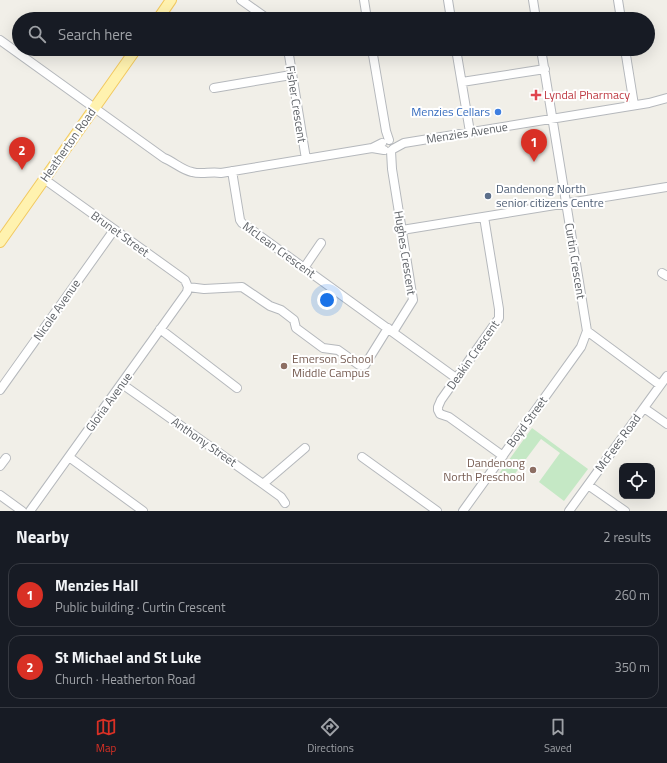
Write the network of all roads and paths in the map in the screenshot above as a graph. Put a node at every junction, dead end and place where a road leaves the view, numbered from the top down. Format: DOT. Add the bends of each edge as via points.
graph roads {
  1 [pos="171,0"];
  2 [pos="241,0"];
  3 [pos="364,0"];
  4 [pos="448,0"];
  5 [pos="533,0"];
  6 [pos="618,0"];
  7 [pos="163,12"];
  8 [pos="258,12"];
  9 [pos="366,12"];
  10 [pos="450,12"];
  11 [pos="535,12"];
  12 [pos="619,12"];
  13 [pos="0,40"];
  14 [pos="12,49"];
  15 [pos="22,56"];
  16 [pos="131,56"];
  17 [pos="289,56"];
  18 [pos="373,56"];
  19 [pos="457,56"];
  20 [pos="542,56"];
  21 [pos="626,56"];
  22 [pos="544,69"];
  23 [pos="292,75"];
  24 [pos="462,82"];
  25 [pos="214,88"];
  26 [pos="667,98"];
  27 [pos="667,102"];
  28 [pos="649,103"];
  29 [pos="634,105"];
  30 [pos="95,108"];
  31 [pos="552,119"];
  32 [pos="470,132"];
  33 [pos="387,146"];
  34 [pos="306,159"];
  35 [pos="232,171"];
  36 [pos="44,179"];
  37 [pos="667,187"];
  38 [pos="566,203"];
  39 [pos="484,217"];
  40 [pos="114,230"];
  41 [pos="402,230"];
  42 [pos="0,242"];
  43 [pos="321,243"];
  44 [pos="304,268"];
  45 [pos="188,289"];
  46 [pos="160,329"];
  47 [pos="391,330"];
  48 [pos="587,331"];
  49 [pos="584,340"];
  50 [pos="606,346"];
  51 [pos="667,376"];
  52 [pos="456,378"];
  53 [pos="122,384"];
  54 [pos="660,385"];
  55 [pos="237,388"];
  56 [pos="0,390"];
  57 [pos="644,408"];
  58 [pos="667,424"];
  59 [pos="305,448"];
  60 [pos="503,456"];
  61 [pos="69,457"];
  62 [pos="362,457"];
  63 [pos="6,458"];
  64 [pos="0,466"];
  65 [pos="263,484"];
  66 [pos="588,485"];
  67 [pos="0,495"];
  68 [pos="285,503"];
  69 [pos="22,511"];
  70 [pos="30,511"];
  71 [pos="143,511"];
  72 [pos="437,511"];
  73 [pos="463,511"];
  74 [pos="570,511"];
  75 [pos="625,511"];
  1 -- 7 [label="main road"];
  2 -- 8 [label="street"];
  3 -- 9 [label="street"];
  4 -- 10 [label="street"];
  5 -- 11 [label="street"];
  6 -- 12 [label="street"];
  13 -- 14 [label="street, Menzies Avenue"];
  15 -- 30 [label="street, Menzies Avenue"];
  16 -- 30 [label="main road, Heatherton Road"];
  17 -- 23 [label="street, Fisher Crescent"];
  18 -- 33 [label="street, Hughes Crescent"];
  19 -- 24 [label="street"];
  20 -- 22 [label="street, Curtin Crescent"];
  21 -- 29 [label="street"];
  22 -- 24 [label="street"];
  22 -- 31 [label="street, Curtin Crescent"];
  23 -- 25 [label="street"];
  23 -- 34 [label="street, Fisher Crescent"];
  24 -- 32 [label="street"];
  26 -- 28 [label="street, Menzies Avenue"];
  27 -- 28 [label="street, Menzies Avenue"];
  28 -- 29 [label="street, Menzies Avenue"];
  29 -- 31 [label="street, Menzies Avenue"];
  30 -- 35 [label="street, Menzies Avenue" via="164,158 191,172 201,174"];
  30 -- 36 [label="main road, Heatherton Road"];
  31 -- 32 [label="street, Menzies Avenue"];
  31 -- 38 [label="street, Curtin Crescent"];
  32 -- 33 [label="street, Menzies Avenue"];
  33 -- 34 [label="street, Menzies Avenue"];
  33 -- 41 [label="street, Hughes Crescent"];
  34 -- 35 [label="street, Menzies Avenue"];
  35 -- 44 [label="street, McLean Crescent" via="242,223"];
  36 -- 40 [label="street, Brunet Street"];
  36 -- 42 [label="main road, Heatherton Road"];
  37 -- 38 [label="street"];
  38 -- 39 [label="street"];
  38 -- 48 [label="street, Curtin Crescent"];
  39 -- 41 [label="street"];
  39 -- 52 [label="street, Deakin Crescent" via="499,318"];
  40 -- 45 [label="street, Brunet Street" via="185,280"];
  40 -- 56 [label="street, Nicole Avenue"];
  41 -- 47 [label="street, Hughes Crescent" via="413,300"];
  43 -- 44 [label="street"];
  44 -- 47 [label="street, McLean Crescent"];
  45 -- 46 [label="street, Gloria Avenue"];
  45 -- 47 [label="street, Hughes Crescent" via="242,287 270,306 281,310 294,320 296,328 323,348 338,350 359,365 365,365"];
  46 -- 53 [label="street, Gloria Avenue"];
  46 -- 55 [label="street"];
  47 -- 52 [label="street, McLean Crescent"];
  48 -- 49 [label="street, Boyd Street"];
  48 -- 50 [label="street"];
  49 -- 50 [label="street" via="596,341"];
  49 -- 60 [label="street, Boyd Street"];
  50 -- 54 [label="street"];
  51 -- 54 [label="street, McFees Road"];
  52 -- 60 [label="street, Deakin Crescent" via="439,403 440,414 449,417"];
  53 -- 61 [label="street, Gloria Avenue"];
  53 -- 65 [label="street, Anthony Street"];
  54 -- 57 [label="street, McFees Road"];
  57 -- 58 [label="street"];
  57 -- 66 [label="street, McFees Road"];
  59 -- 65 [label="street"];
  60 -- 73 [label="street, Boyd Street"];
  61 -- 70 [label="street, Gloria Avenue"];
  61 -- 71 [label="street"];
  62 -- 72 [label="street"];
  63 -- 64 [label="street"];
  65 -- 68 [label="street, Anthony Street"];
  66 -- 74 [label="street, McFees Road"];
  66 -- 75 [label="street"];
  67 -- 69 [label="street"];
}
